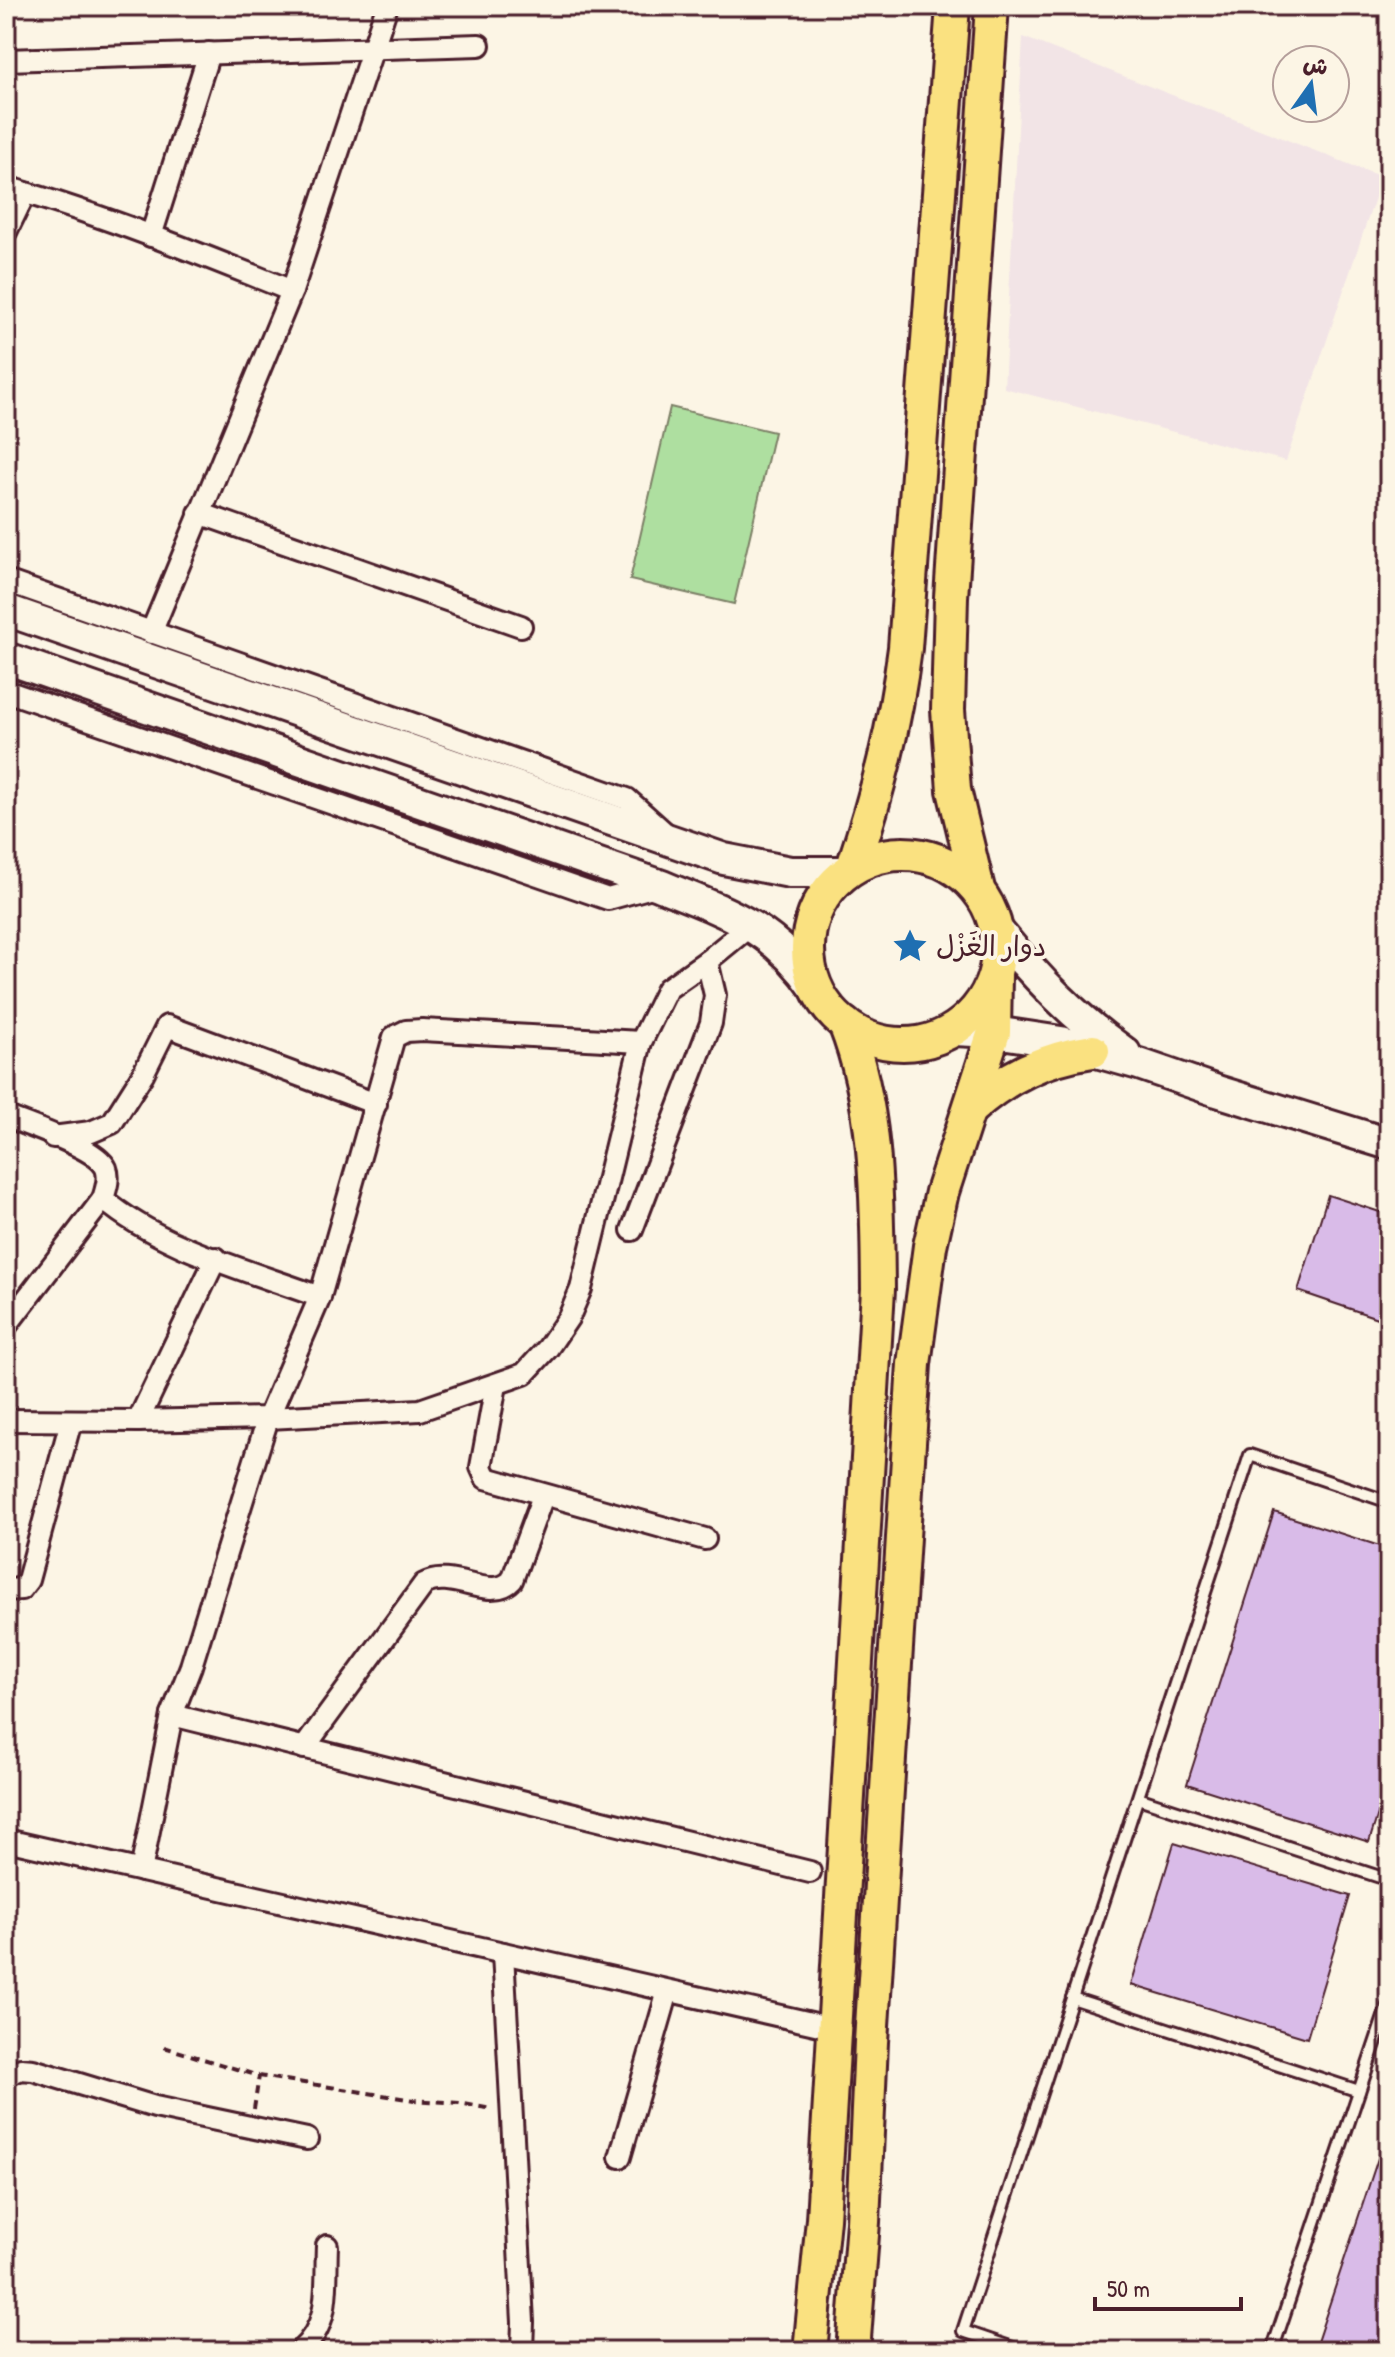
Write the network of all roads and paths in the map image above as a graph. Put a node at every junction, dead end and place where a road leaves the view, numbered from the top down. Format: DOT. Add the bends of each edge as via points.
graph roads {
  1 [pos="387,6"];
  2 [pos="953,6"];
  3 [pos="992,6"];
  4 [pos="479,45"];
  5 [pos="373,47"];
  6 [pos="209,53"];
  7 [pos="6,60"];
  8 [pos="16,190"];
  9 [pos="6,232"];
  10 [pos="151,236"];
  11 [pos="292,291"];
  12 [pos="199,513"];
  13 [pos="6,581"];
  14 [pos="6,610"];
  15 [pos="521,626"];
  16 [pos="151,633"];
  17 [pos="6,658"];
  18 [pos="6,691"];
  19 [pos="675,842"];
  20 [pos="850,870"];
  21 [pos="659,885"];
  22 [pos="978,889"];
  23 [pos="751,925"];
  24 [pos="998,931"];
  25 [pos="707,961"];
  26 [pos="995,976"];
  27 [pos="816,989"];
  28 [pos="845,1024"];
  29 [pos="954,1030"];
  30 [pos="994,1032"];
  31 [pos="641,1042"];
  32 [pos="1093,1051"];
  33 [pos="1139,1064"];
  34 [pos="376,1104"];
  35 [pos="970,1109"];
  36 [pos="6,1116"];
  37 [pos="53,1137"];
  38 [pos="1389,1144"];
  39 [pos="103,1199"];
  40 [pos="632,1230"];
  41 [pos="216,1258"];
  42 [pos="320,1297"];
  43 [pos="6,1326"];
  44 [pos="496,1385"];
  45 [pos="268,1418"];
  46 [pos="6,1420"];
  47 [pos="71,1421"];
  48 [pos="138,1421"];
  49 [pos="543,1496"];
  50 [pos="1389,1502"];
  51 [pos="705,1539"];
  52 [pos="6,1590"];
  53 [pos="172,1715"];
  54 [pos="304,1748"];
  55 [pos="1138,1798"];
  56 [pos="6,1840"];
  57 [pos="141,1871"];
  58 [pos="810,1872"];
  59 [pos="1389,1880"];
  60 [pos="503,1953"];
  61 [pos="668,1991"];
  62 [pos="1072,1998"];
  63 [pos="1389,2002"];
  64 [pos="833,2028"];
  65 [pos="164,2047"];
  66 [pos="6,2076"];
  67 [pos="259,2076"];
  68 [pos="1359,2091"];
  69 [pos="510,2112"];
  70 [pos="251,2128"];
  71 [pos="307,2139"];
  72 [pos="620,2157"];
  73 [pos="327,2246"];
  74 [pos="300,2351"];
  75 [pos="522,2351"];
  76 [pos="810,2351"];
  77 [pos="853,2351"];
  78 [pos="1022,2351"];
  79 [pos="1272,2351"];
  1 -- 5 [label="street"];
  2 -- 20 [label="main road" via="905,648 887,756"];
  3 -- 22 [label="main road" via="951,597 948,710 954,790"];
  4 -- 5 [label="street"];
  5 -- 6 [label="street"];
  5 -- 11 [label="street"];
  6 -- 7 [label="street"];
  6 -- 10 [label="street"];
  8 -- 9 [label="street"];
  8 -- 10 [label="street"];
  10 -- 11 [label="street"];
  11 -- 12 [label="street"];
  12 -- 15 [label="street"];
  12 -- 16 [label="street"];
  13 -- 16 [label="street"];
  14 -- 19 [label="main road"];
  16 -- 19 [label="street" via="627,799"];
  17 -- 21 [label="main road"];
  18 -- 21 [label="street" via="608,899"];
  19 -- 20 [label="main road" via="758,867"];
  20 -- 22 [label="main road" via="874,858 920,855 962,873"];
  20 -- 27 [label="main road" via="821,900 812,921 808,955"];
  21 -- 23 [label="main road"];
  22 -- 24 [label="main road"];
  23 -- 25 [label="street"];
  23 -- 27 [label="main road" via="798,961"];
  24 -- 26 [label="main road"];
  24 -- 33 [label="main road" via="1066,1007"];
  25 -- 31 [label="street" via="667,989"];
  25 -- 40 [label="street" via="715,995 711,1023"];
  26 -- 29 [label="main road" via="986,998"];
  26 -- 30 [label="main road"];
  27 -- 28 [label="main road"];
  28 -- 29 [label="main road" via="865,1036 899,1044 933,1040"];
  28 -- 64 [label="main road" via="858,1058 870,1126 878,1289"];
  29 -- 30 [label="main road"];
  30 -- 32 [label="main road"];
  30 -- 35 [label="main road"];
  31 -- 34 [label="street" via="406,1031 394,1037"];
  31 -- 44 [label="street" via="581,1289 548,1348 524,1374"];
  32 -- 33 [label="main road"];
  32 -- 35 [label="main road" via="1039,1063 990,1090"];
  33 -- 38 [label="main road"];
  34 -- 37 [label="street" via="167,1026 112,1123"];
  34 -- 42 [label="street"];
  35 -- 77 [label="main road" via="930,1246 914,1364"];
  36 -- 37 [label="street"];
  37 -- 39 [label="street" via="94,1155 106,1168"];
  39 -- 41 [label="street" via="141,1225"];
  39 -- 43 [label="street"];
  41 -- 42 [label="street"];
  41 -- 48 [label="street"];
  42 -- 45 [label="street"];
  44 -- 45 [label="street" via="420,1410"];
  44 -- 49 [label="street" via="482,1473 493,1482"];
  45 -- 48 [label="street"];
  45 -- 53 [label="street"];
  46 -- 47 [label="street"];
  47 -- 48 [label="street"];
  47 -- 52 [label="street" via="28,1580 21,1589"];
  49 -- 51 [label="street"];
  49 -- 54 [label="street" via="507,1586 437,1579 424,1584"];
  50 -- 55 [label="lane" via="1250,1455"];
  53 -- 54 [label="street"];
  53 -- 57 [label="street"];
  54 -- 58 [label="street"];
  55 -- 59 [label="lane"];
  55 -- 62 [label="lane"];
  56 -- 57 [label="street"];
  57 -- 60 [label="street"];
  60 -- 61 [label="street"];
  60 -- 69 [label="street"];
  61 -- 64 [label="street"];
  61 -- 72 [label="street"];
  62 -- 68 [label="lane"];
  62 -- 78 [label="lane" via="963,2331"];
  63 -- 68 [label="lane"];
  64 -- 76 [label="main road"];
  65 -- 67 [label="path"];
  66 -- 70 [label="street" via="33,2070"];
  67 -- 69 [label="path"];
  67 -- 70 [label="path"];
  68 -- 79 [label="lane"];
  69 -- 75 [label="street"];
  70 -- 71 [label="street"];
  73 -- 74 [label="street" via="325,2306 320,2325"];
}
